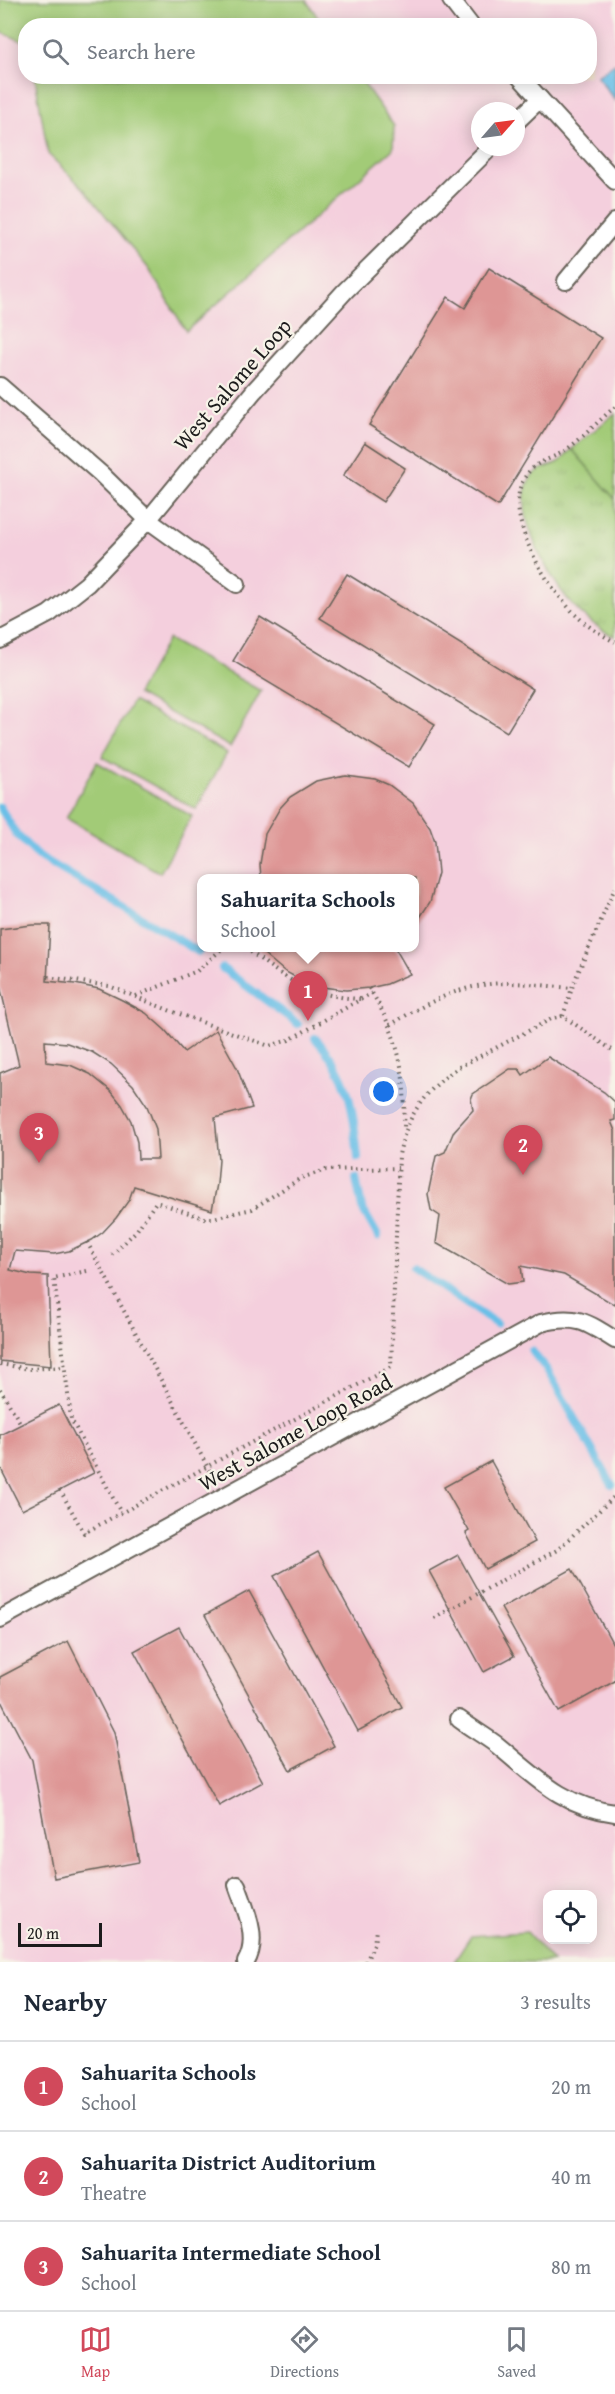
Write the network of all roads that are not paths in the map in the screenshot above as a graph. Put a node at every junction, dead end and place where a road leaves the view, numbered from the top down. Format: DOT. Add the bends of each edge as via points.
graph roads {
  1 [pos="451,0"];
  2 [pos="465,18"];
  3 [pos="526,84"];
  4 [pos="540,99"];
  5 [pos="525,113"];
  6 [pos="482,156"];
  7 [pos="615,181"];
  8 [pos="615,222"];
  9 [pos="566,281"];
  10 [pos="0,386"];
  11 [pos="148,520"];
  12 [pos="237,584"];
  13 [pos="0,640"];
  14 [pos="615,1340"];
  15 [pos="0,1619"];
  16 [pos="459,1719"];
  17 [pos="615,1813"];
  18 [pos="237,1885"];
  19 [pos="246,1962"];
  1 -- 2 [label="lane"];
  3 -- 4 [label="lane"];
  4 -- 5 [label="lane"];
  4 -- 7 [label="lane"];
  6 -- 11 [label="lane, West Salome Loop" via="345,291 254,391"];
  8 -- 9 [label="lane"];
  10 -- 11 [label="lane"];
  11 -- 12 [label="lane"];
  11 -- 13 [label="lane, West Salome Loop" via="87,584 49,614"];
  14 -- 15 [label="lane, West Salome Loop Road" via="582,1320 560,1318 541,1323"];
  16 -- 17 [label="lane" via="552,1791 576,1804"];
  18 -- 19 [label="lane" via="251,1930 251,1953"];
}
